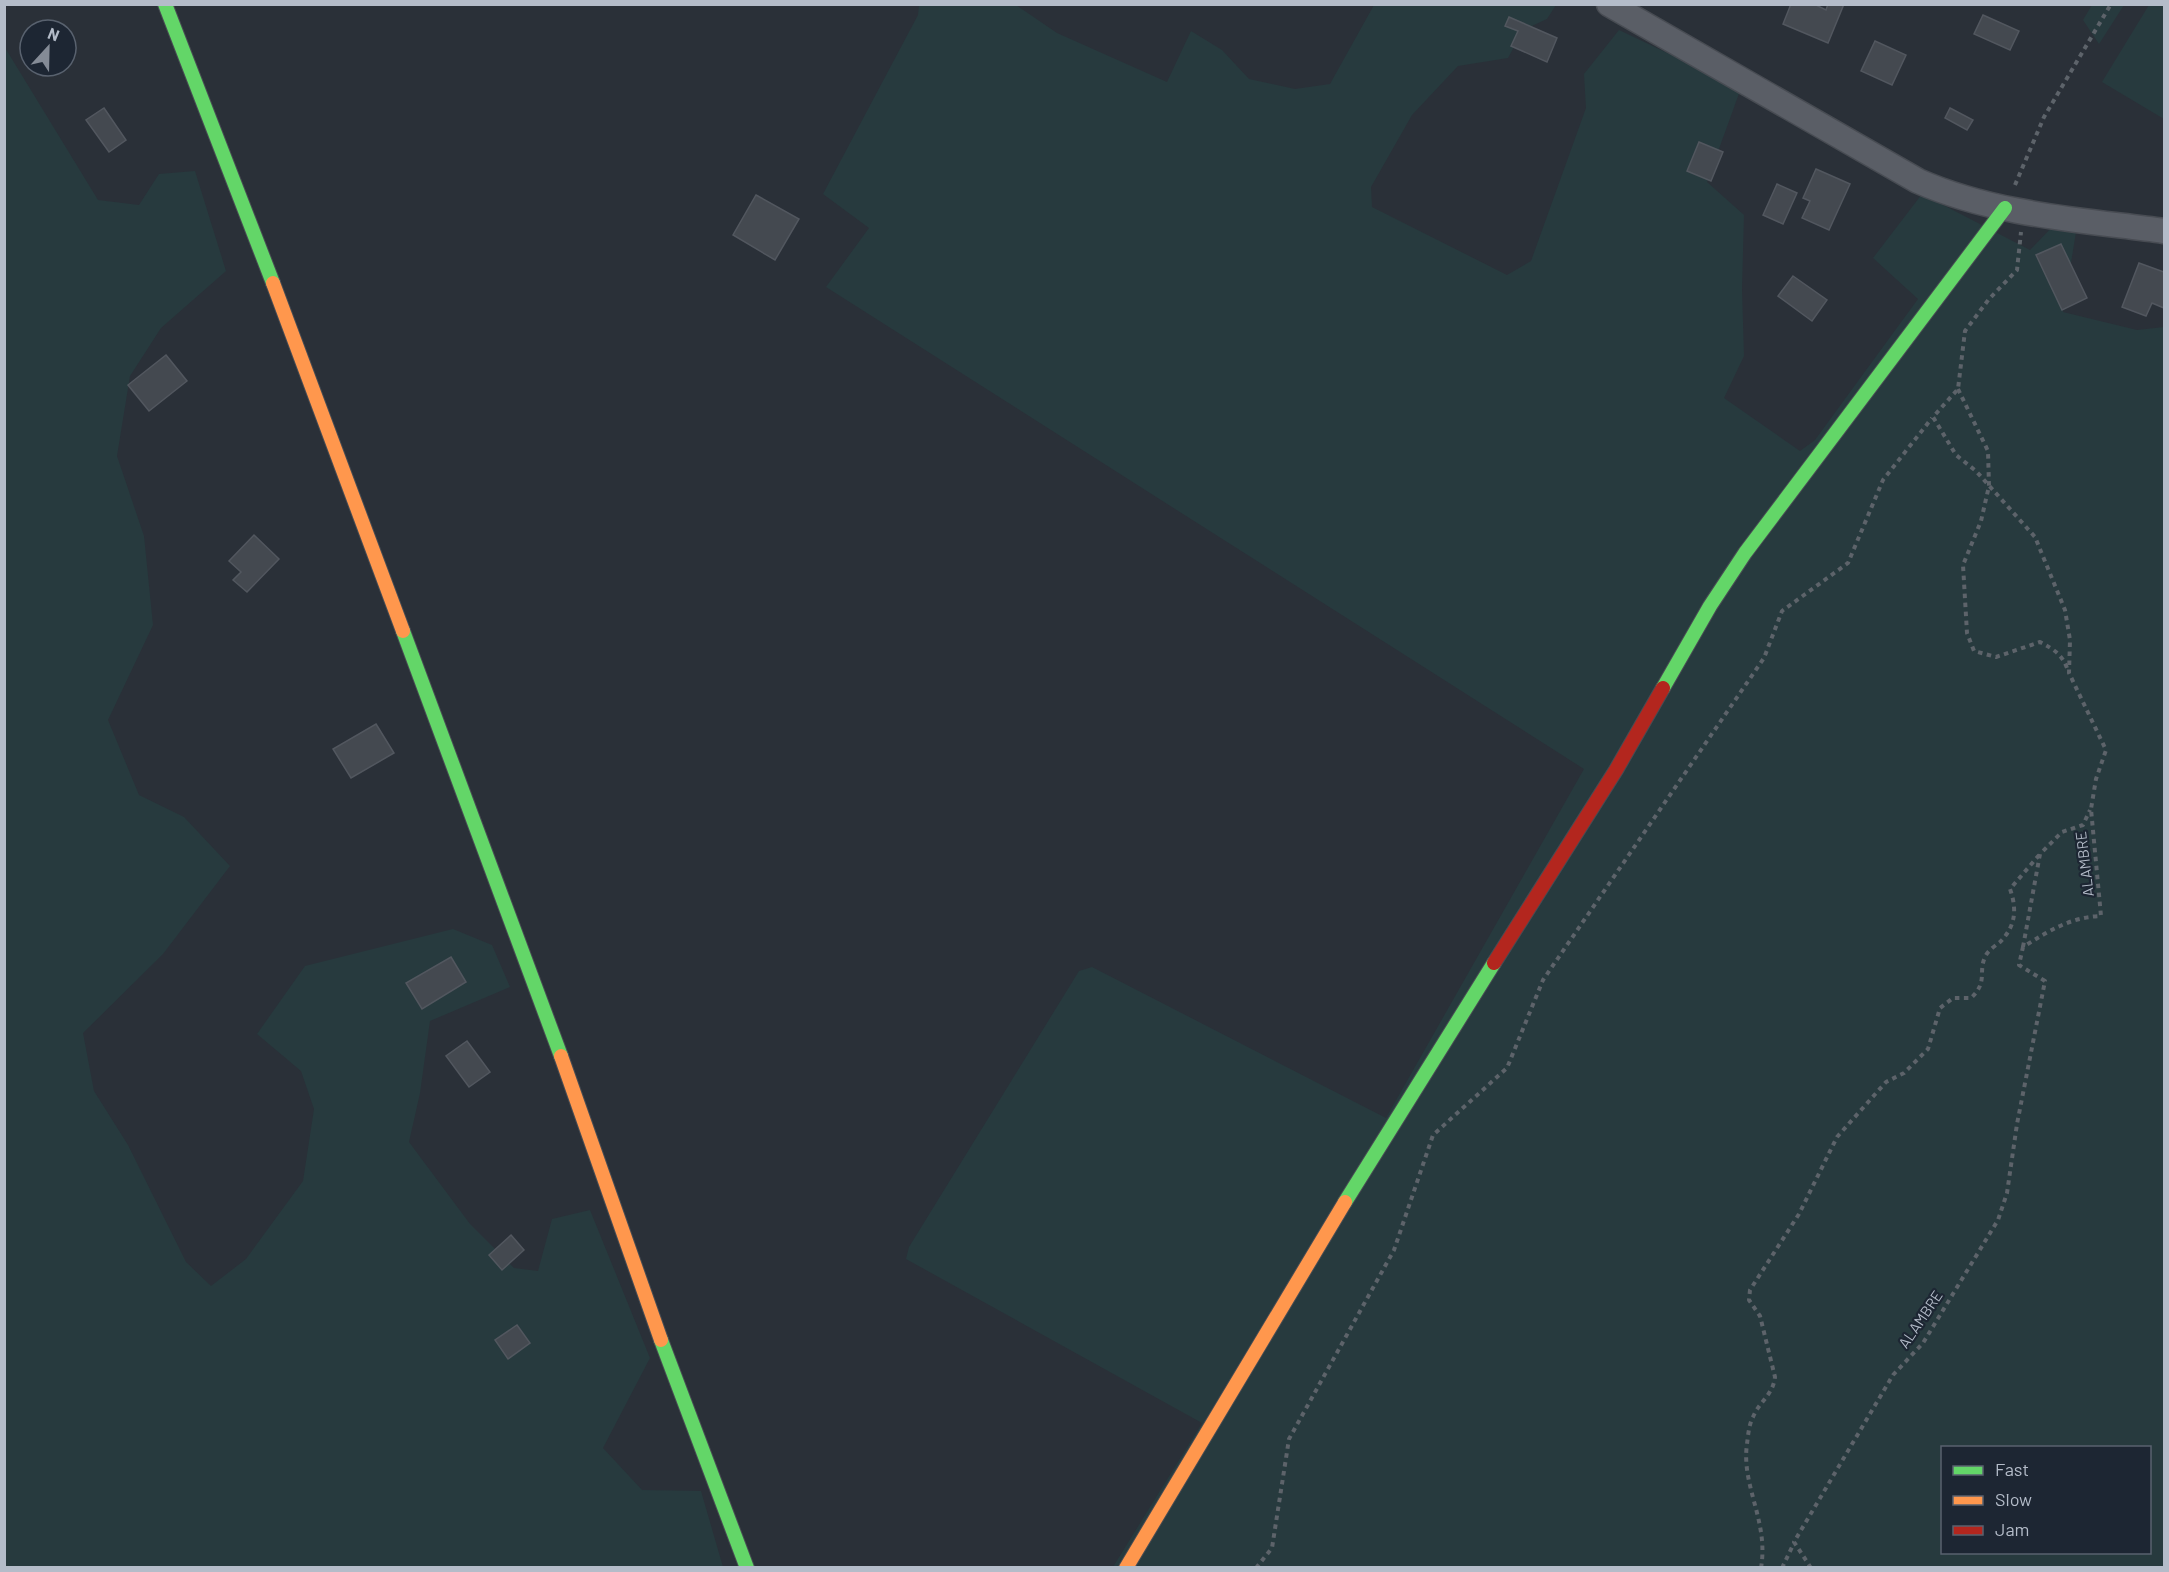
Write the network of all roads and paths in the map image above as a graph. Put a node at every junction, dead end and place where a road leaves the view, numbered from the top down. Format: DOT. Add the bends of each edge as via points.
graph roads {
  1 [pos="165,4"];
  2 [pos="1609,4"];
  3 [pos="2110,4"];
  4 [pos="2014,210"];
  5 [pos="2164,231"];
  6 [pos="1958,389"];
  7 [pos="1933,417"];
  8 [pos="1989,486"];
  9 [pos="2069,674"];
  10 [pos="2091,809"];
  11 [pos="2040,854"];
  12 [pos="2023,947"];
  13 [pos="1794,1542"];
  14 [pos="747,1568"];
  15 [pos="1126,1568"];
  16 [pos="1256,1568"];
  17 [pos="1761,1568"];
  18 [pos="1782,1568"];
  19 [pos="1811,1568"];
  1 -- 14 [label="main road" via="261,250 563,1060 682,1400"];
  2 -- 4 [label="street" via="1918,181 1955,197"];
  3 -- 4 [label="path" via="2044,117"];
  4 -- 5 [label="street"];
  4 -- 6 [label="path" via="2020,255 2017,270 1965,331"];
  4 -- 15 [label="main road" via="1971,256 1745,553 1710,606 1616,770 1382,1141"];
  6 -- 7 [label="path"];
  6 -- 8 [label="path" via="1988,451"];
  7 -- 8 [label="path, ALAMBRE" via="1956,455"];
  7 -- 16 [label="path" via="1883,480 1848,563 1782,611 1764,658 1543,980 1507,1068 1433,1135 1394,1250 1289,1439 1272,1548"];
  8 -- 9 [label="path, ALAMBRE" via="2035,537 2065,610 2070,640"];
  8 -- 9 [label="path" via="1981,521 1963,565 1967,633 1974,651 1996,657 2040,642 2064,659"];
  9 -- 10 [label="path, ALAMBRE" via="2106,750"];
  10 -- 11 [label="path" via="2083,825 2062,832"];
  10 -- 12 [label="path, ALAMBRE" via="2101,916 2080,917"];
  11 -- 12 [label="path"];
  11 -- 17 [label="path" via="2010,889 2014,920 2008,934 1986,955 1980,989 1971,999 1953,998 1940,1008 1928,1049 1904,1073 1886,1082 1837,1137 1799,1214 1750,1290 1749,1300 1760,1316 1775,1377 1774,1388 1753,1416 1746,1446 1748,1476 1762,1528"];
  12 -- 13 [label="path, ALAMBRE" via="2019,965 2045,981 2007,1193 1998,1220 1923,1343 1893,1375"];
  13 -- 18 [label="path"];
  13 -- 19 [label="path"];
}
